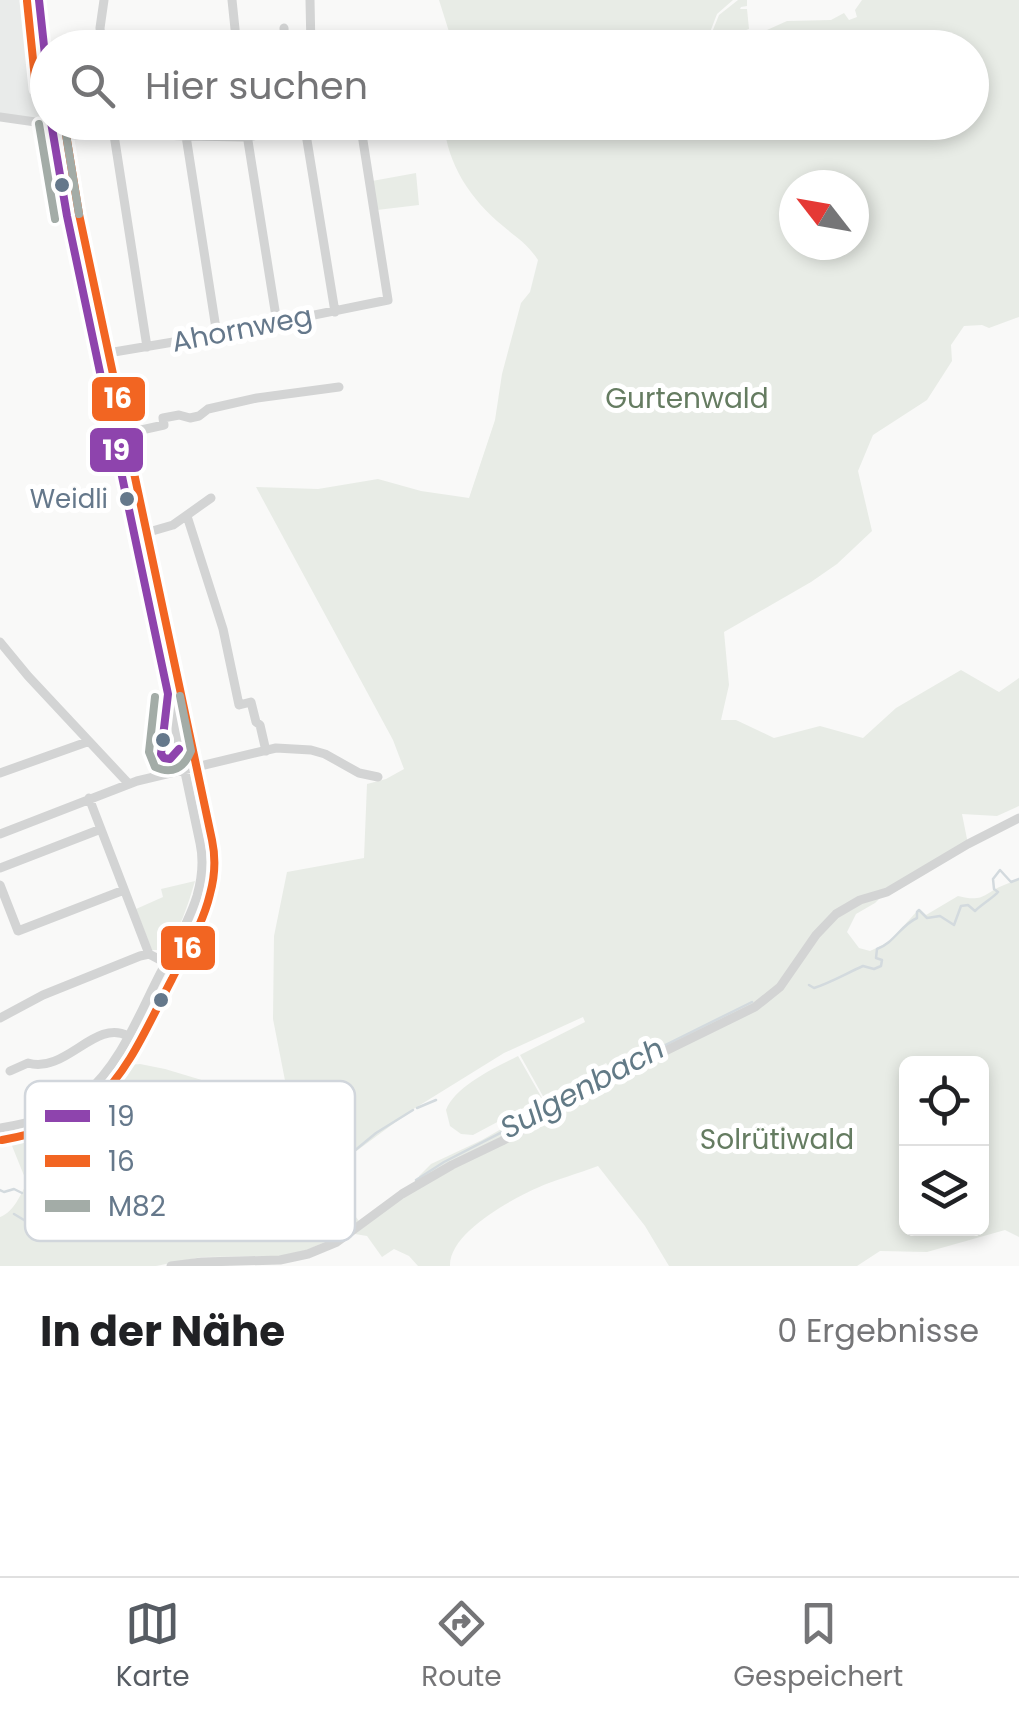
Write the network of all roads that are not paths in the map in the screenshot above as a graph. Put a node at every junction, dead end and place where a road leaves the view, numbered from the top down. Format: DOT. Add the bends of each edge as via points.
graph roads {
  1 [pos="39,0"];
  2 [pos="104,0"];
  3 [pos="232,0"];
  4 [pos="310,0"];
  5 [pos="42,30"];
  6 [pos="100,30"];
  7 [pos="234,30"];
  8 [pos="311,30"];
  9 [pos="0,117"];
  10 [pos="30,121"];
  11 [pos="54,140"];
  12 [pos="114,140"];
  13 [pos="187,140"];
  14 [pos="246,140"];
  15 [pos="313,140"];
  16 [pos="363,140"];
  17 [pos="336,312"];
  18 [pos="277,323"];
  19 [pos="217,334"];
  20 [pos="147,347"];
  21 [pos="96,356"];
  22 [pos="339,388"];
  23 [pos="114,436"];
  24 [pos="211,498"];
  25 [pos="187,516"];
  26 [pos="135,536"];
  27 [pos="0,642"];
  28 [pos="87,742"];
  29 [pos="266,751"];
  30 [pos="184,768"];
  31 [pos="0,772"];
  32 [pos="378,776"];
  33 [pos="128,783"];
  34 [pos="89,798"];
  35 [pos="1019,818"];
  36 [pos="101,830"];
  37 [pos="0,834"];
  38 [pos="0,868"];
  39 [pos="0,885"];
  40 [pos="124,890"];
  41 [pos="148,954"];
  42 [pos="166,963"];
  43 [pos="0,1018"];
  44 [pos="128,1036"];
  45 [pos="10,1071"];
  46 [pos="98,1081"];
  47 [pos="25,1123"];
  48 [pos="0,1128"];
  49 [pos="355,1228"];
  50 [pos="337,1241"];
  51 [pos="171,1266"];
  1 -- 5 [label="street"];
  2 -- 6 [label="street"];
  3 -- 7 [label="street"];
  4 -- 8 [label="street"];
  9 -- 10 [label="street"];
  11 -- 21 [label="street"];
  12 -- 20 [label="street"];
  13 -- 19 [label="street"];
  14 -- 18 [label="street"];
  15 -- 17 [label="street"];
  16 -- 17 [label="street, Ahornweg" via="388,300"];
  17 -- 18 [label="street, Ahornweg"];
  18 -- 19 [label="street, Ahornweg"];
  19 -- 20 [label="street, Ahornweg"];
  20 -- 21 [label="street, Ahornweg"];
  21 -- 23 [label="street"];
  22 -- 23 [label="street" via="163,418 164,425"];
  23 -- 26 [label="street"];
  24 -- 25 [label="street"];
  25 -- 26 [label="street"];
  25 -- 29 [label="street" via="239,704 251,702"];
  26 -- 30 [label="street"];
  27 -- 28 [label="street"];
  28 -- 31 [label="street"];
  28 -- 33 [label="street"];
  29 -- 30 [label="street"];
  29 -- 32 [label="street" via="311,750"];
  30 -- 33 [label="street"];
  30 -- 42 [label="street" via="202,871"];
  33 -- 34 [label="street"];
  34 -- 36 [label="street"];
  34 -- 37 [label="street"];
  35 -- 49 [label="street" via="836,914 780,987 755,1007 452,1166"];
  36 -- 38 [label="street"];
  36 -- 40 [label="street"];
  39 -- 40 [label="street" via="18,931"];
  40 -- 41 [label="street"];
  41 -- 42 [label="street"];
  41 -- 43 [label="street"];
  42 -- 44 [label="street"];
  44 -- 45 [label="street" via="110,1030 40,1066"];
  44 -- 46 [label="street"];
  47 -- 48 [label="street"];
  50 -- 51 [label="street" via="280,1260"];
}
